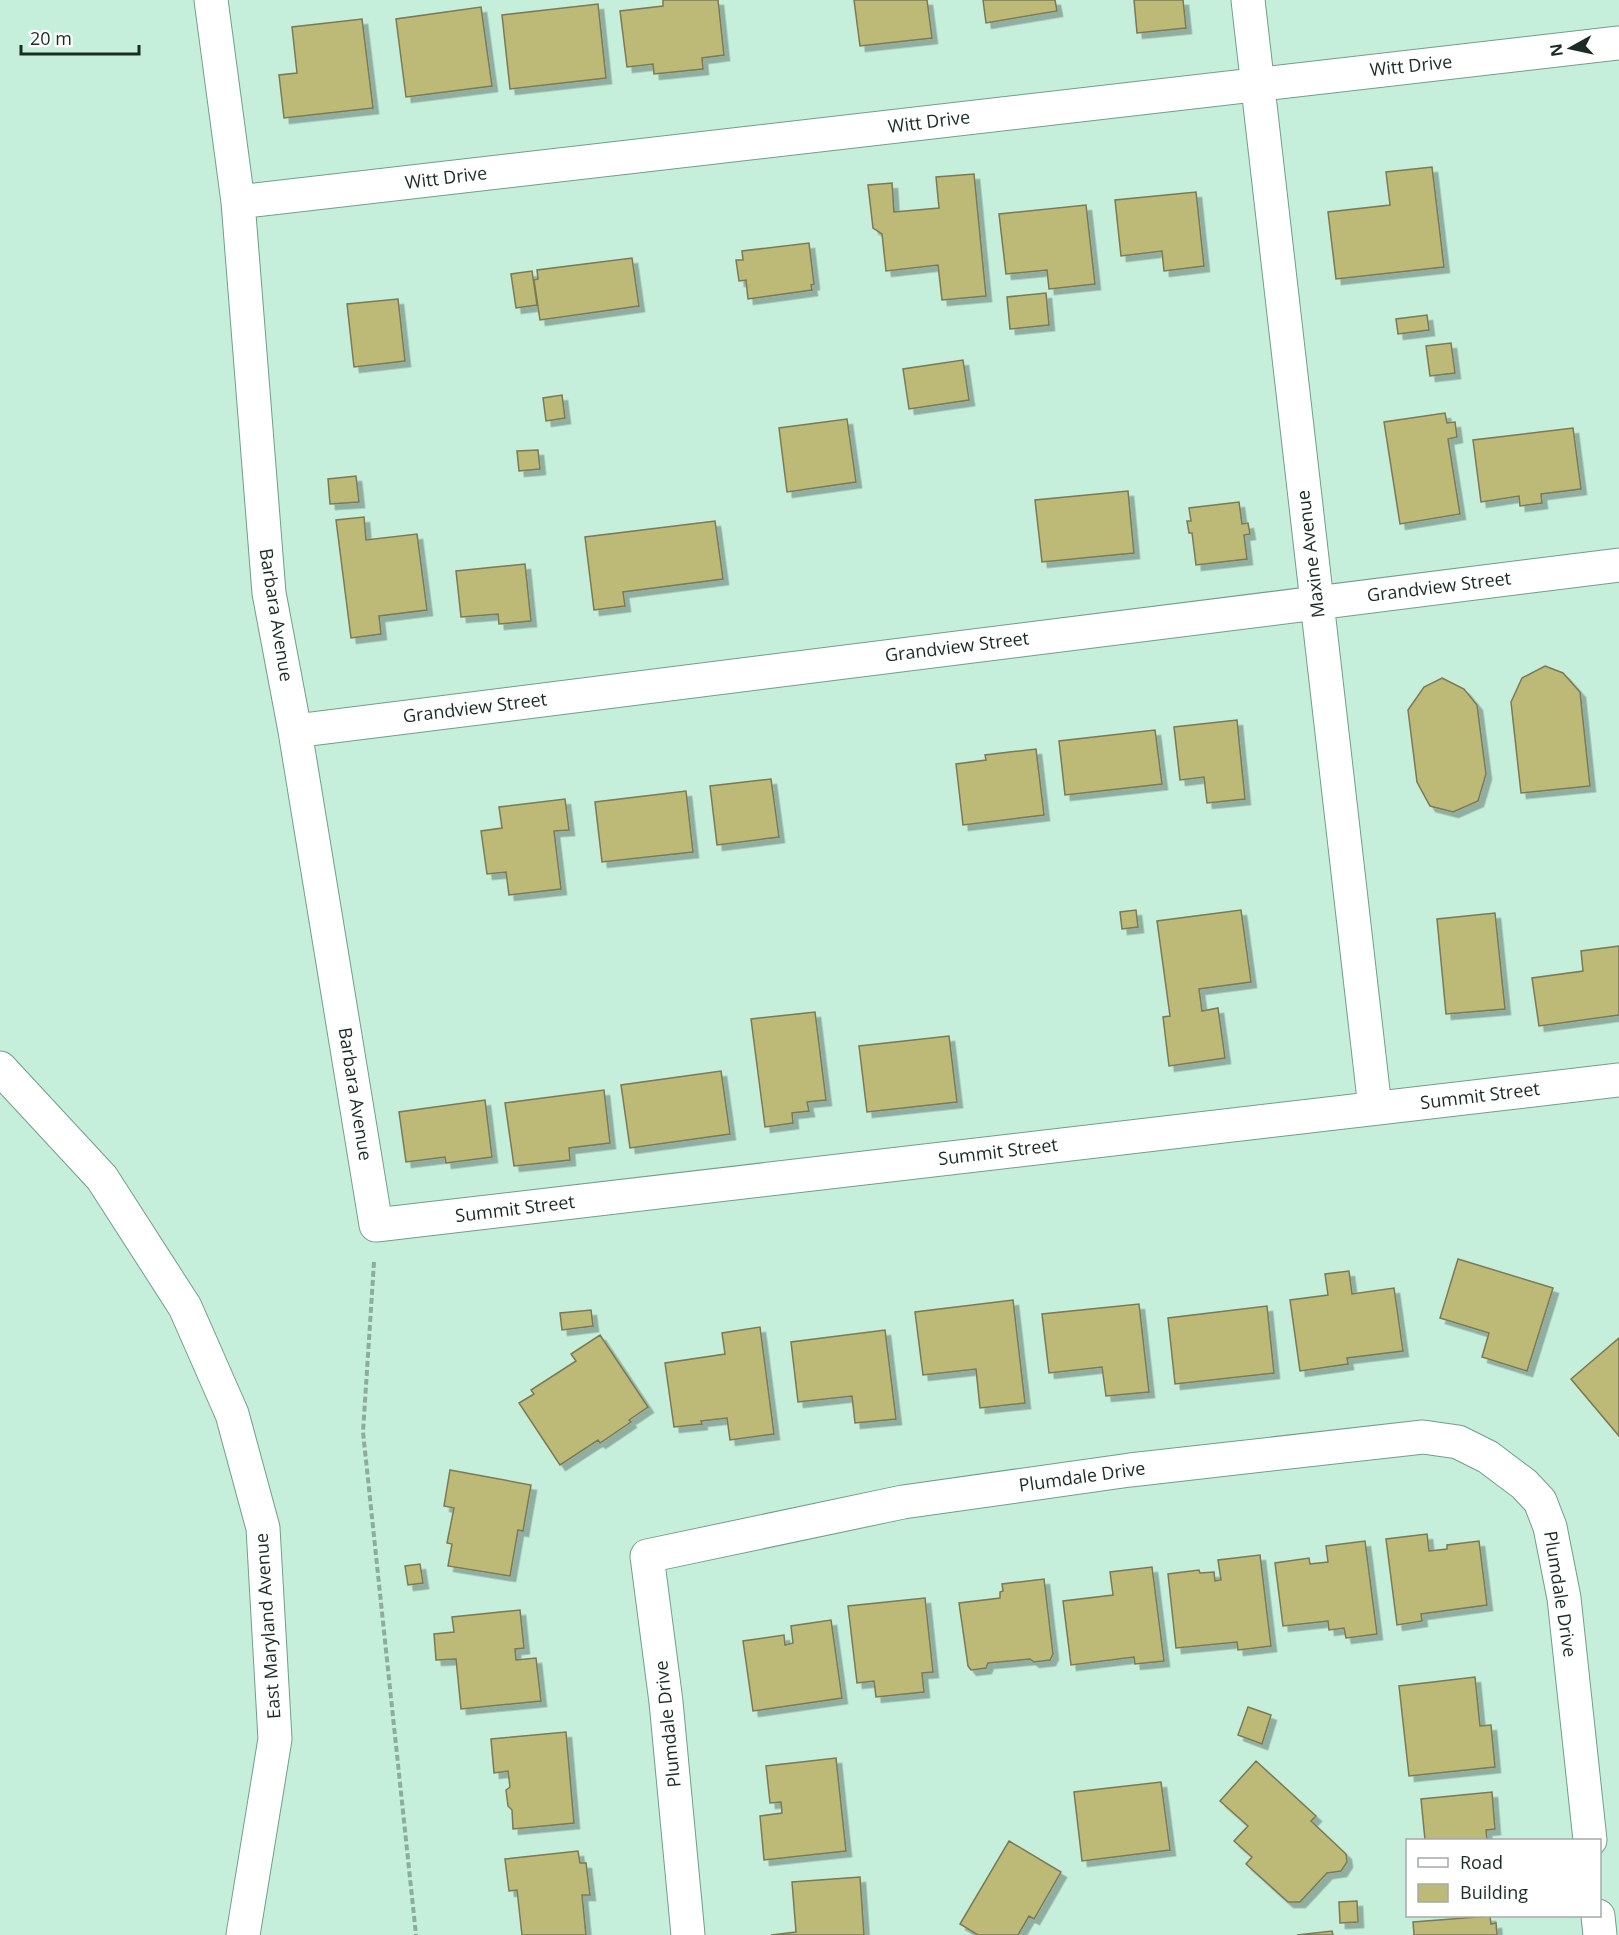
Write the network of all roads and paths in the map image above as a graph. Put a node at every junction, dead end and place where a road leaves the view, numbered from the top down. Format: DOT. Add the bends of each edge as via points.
graph roads {
  1 [pos="211,0"];
  2 [pos="1248,0"];
  3 [pos="1619,43"];
  4 [pos="1257,83"];
  5 [pos="238,202"];
  6 [pos="1619,565"];
  7 [pos="1317,602"];
  8 [pos="295,731"];
  9 [pos="0,1068"];
  10 [pos="1619,1080"];
  11 [pos="1375,1108"];
  12 [pos="376,1225"];
  13 [pos="1590,1839"];
  14 [pos="1598,1917"];
  15 [pos="243,1935"];
  16 [pos="416,1935"];
  17 [pos="688,1935"];
  18 [pos="1600,1935"];
  1 -- 5 [label="street, Barbara Avenue"];
  2 -- 4 [label="street, Maxine Avenue"];
  3 -- 4 [label="street, Witt Drive"];
  4 -- 5 [label="street, Witt Drive"];
  4 -- 7 [label="street, Maxine Avenue"];
  5 -- 8 [label="street, Barbara Avenue" via="269,593"];
  6 -- 7 [label="street, Grandview Street"];
  7 -- 8 [label="street, Grandview Street"];
  7 -- 11 [label="street, Maxine Avenue"];
  8 -- 12 [label="street, Barbara Avenue"];
  9 -- 15 [label="street, East Maryland Avenue" via="102,1178 185,1306 232,1414 263,1528 276,1739"];
  10 -- 11 [label="street, Summit Street"];
  11 -- 12 [label="street, Summit Street"];
  12 -- 16 [label="path" via="363,1432"];
  13 -- 17 [label="street, Plumdale Drive" via="1564,1598 1550,1527 1540,1501 1488,1457 1458,1442 1423,1437 1130,1470 903,1502 647,1556 666,1702"];
  14 -- 18 [label="street"];
}
